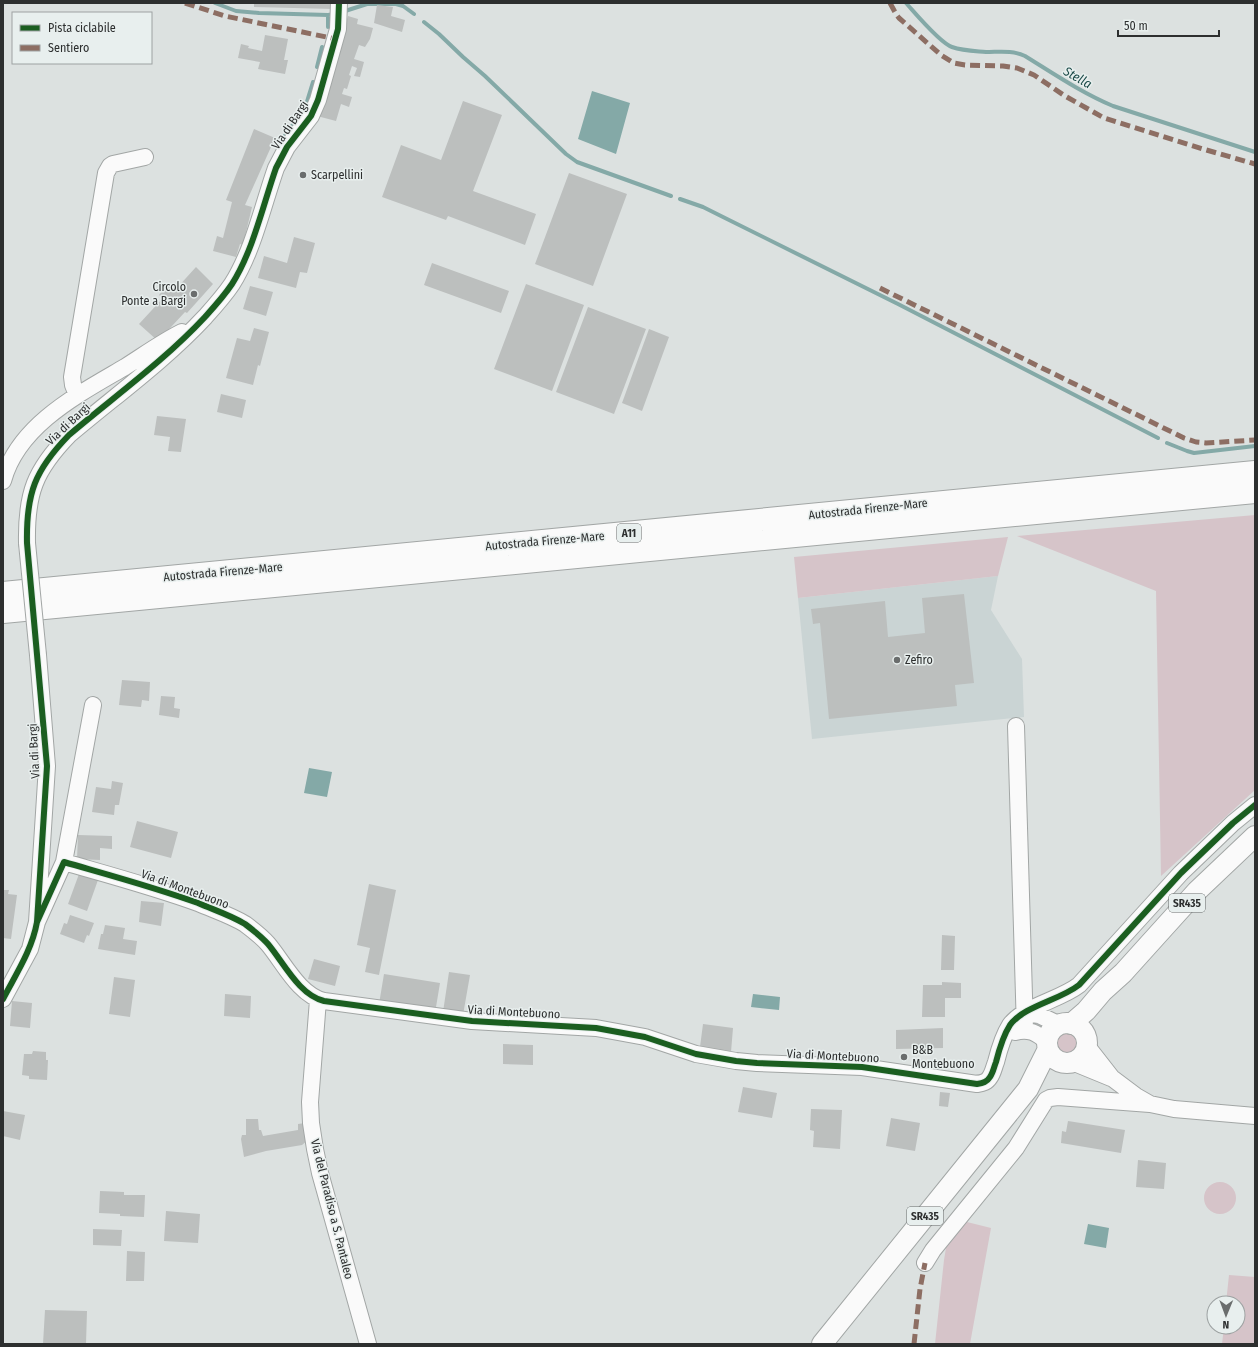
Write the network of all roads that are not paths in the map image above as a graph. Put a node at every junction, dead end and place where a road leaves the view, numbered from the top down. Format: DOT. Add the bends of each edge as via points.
graph roads {
  1 [pos="339,5"];
  2 [pos="146,157"];
  3 [pos="199,322"];
  4 [pos="77,395"];
  5 [pos="1255,472"];
  6 [pos="3,481"];
  7 [pos="1255,492"];
  8 [pos="3,593"];
  9 [pos="3,612"];
  10 [pos="93,705"];
  11 [pos="1016,726"];
  12 [pos="1255,805"];
  13 [pos="1255,836"];
  14 [pos="64,862"];
  15 [pos="37,922"];
  16 [pos="3,999"];
  17 [pos="1054,999"];
  18 [pos="318,1000"];
  19 [pos="1025,1013"];
  20 [pos="1026,1030"];
  21 [pos="1071,1030"];
  22 [pos="1005,1034"];
  23 [pos="1048,1046"];
  24 [pos="1068,1062"];
  25 [pos="1112,1078"];
  26 [pos="1028,1089"];
  27 [pos="1150,1104"];
  28 [pos="1255,1116"];
  29 [pos="925,1263"];
  30 [pos="368,1344"];
  31 [pos="822,1344"];
  1 -- 3 [label="street, Via di Bargi" via="339,24 315,109 287,147 276,168 238,274 225,294"];
  2 -- 4 [label="street" via="113,164 106,174 72,377"];
  3 -- 4 [label="street"];
  3 -- 15 [label="street, Via di Bargi, bridge" via="152,367 57,447 33,486 28,510 27,543 48,766"];
  4 -- 6 [label="street" via="32,432 8,464"];
  5 -- 8 [label="highway, Autostrada Firenze-Mare / A11"];
  7 -- 9 [label="highway, Autostrada Firenze-Mare / A11"];
  10 -- 14 [label="street"];
  11 -- 19 [label="street"];
  12 -- 17 [label="street, Via di Montebuono" via="1181,873 1082,982 1070,992"];
  13 -- 21 [label="main road, SR435" via="1197,891 1123,973 1103,991"];
  14 -- 15 [label="street"];
  14 -- 18 [label="street, Via di Montebuono" via="185,899 243,923 268,944 304,991"];
  15 -- 16 [label="street, Via di Bargi" via="30,949"];
  17 -- 19 [label="street, Via di Montebuono"];
  17 -- 21 [label="street"];
  18 -- 22 [label="street, Via di Montebuono" via="472,1021 596,1028 645,1037 696,1054 736,1061 862,1067 977,1084 983,1083 991,1076"];
  18 -- 30 [label="street, Via del Paradiso a S. Pantaleo" via="310,1102 311,1123 320,1173"];
  19 -- 20 [label="street"];
  19 -- 21 [label="street" via="1039,1015"];
  19 -- 22 [label="street, Via di Montebuono" via="1015,1020"];
  20 -- 22 [label="street"];
  20 -- 23 [label="street" via="1035,1033"];
  21 -- 23 [label="main road, SR435" via="1053,1029"];
  21 -- 24 [label="main road, SR435" via="1082,1056"];
  21 -- 25 [label="street"];
  23 -- 24 [label="main road" via="1055,1058"];
  23 -- 26 [label="main road"];
  24 -- 25 [label="street"];
  24 -- 26 [label="main road"];
  25 -- 27 [label="street"];
  26 -- 31 [label="main road, SR435"];
  27 -- 28 [label="street" via="1174,1109"];
  27 -- 29 [label="street" via="1058,1097 1046,1100 1016,1148"];
}
